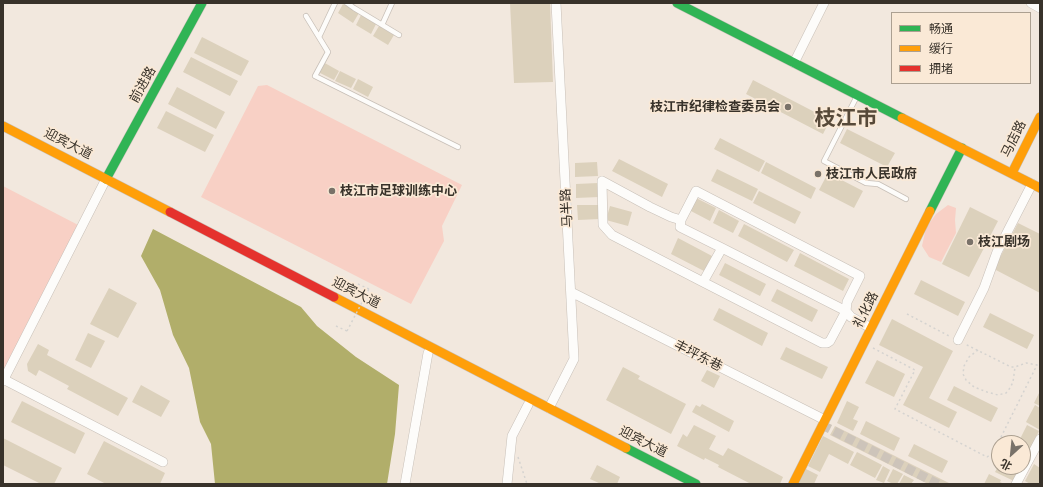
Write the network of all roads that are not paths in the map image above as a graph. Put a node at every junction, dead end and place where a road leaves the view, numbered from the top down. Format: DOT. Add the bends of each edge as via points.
graph roads {
  1 [pos="202,3"];
  2 [pos="335,3"];
  3 [pos="347,3"];
  4 [pos="392,3"];
  5 [pos="556,3"];
  6 [pos="677,3"];
  7 [pos="824,3"];
  8 [pos="1031,3"];
  9 [pos="1040,8"];
  10 [pos="306,16"];
  11 [pos="382,25"];
  12 [pos="399,35"];
  13 [pos="319,37"];
  14 [pos="794,63"];
  15 [pos="858,95"];
  16 [pos="1040,117"];
  17 [pos="3,126"];
  18 [pos="3,133"];
  19 [pos="458,147"];
  20 [pos="962,148"];
  21 [pos="1012,173"];
  22 [pos="105,182"];
  23 [pos="1036,186"];
  24 [pos="906,199"];
  25 [pos="681,220"];
  26 [pos="722,248"];
  27 [pos="704,282"];
  28 [pos="571,292"];
  29 [pos="846,311"];
  30 [pos="872,328"];
  31 [pos="958,340"];
  32 [pos="428,353"];
  33 [pos="3,380"];
  34 [pos="528,405"];
  35 [pos="550,408"];
  36 [pos="825,420"];
  37 [pos="1040,439"];
  38 [pos="163,462"];
  39 [pos="405,484"];
  40 [pos="507,484"];
  41 [pos="682,484"];
  42 [pos="696,484"];
  43 [pos="793,484"];
  44 [pos="1016,484"];
  1 -- 22 [label="main road, 前进路"];
  2 -- 13 [label="lane"];
  3 -- 11 [label="lane"];
  4 -- 11 [label="lane"];
  5 -- 28 [label="street, 马半路"];
  6 -- 14 [label="main road"];
  7 -- 14 [label="street"];
  8 -- 9 [label="street"];
  10 -- 13 [label="lane"];
  11 -- 12 [label="lane"];
  13 -- 19 [label="lane" via="328,52 315,76"];
  14 -- 15 [label="main road"];
  15 -- 20 [label="main road"];
  15 -- 24 [label="lane" via="824,161 866,183 878,184"];
  16 -- 21 [label="main road, 马店路"];
  17 -- 22 [label="main road, 迎宾大道"];
  18 -- 22 [label="main road, 迎宾大道"];
  20 -- 21 [label="main road"];
  20 -- 30 [label="main road, 礼化路"];
  21 -- 23 [label="main road"];
  22 -- 32 [label="main road, 迎宾大道"];
  22 -- 33 [label="street"];
  22 -- 35 [label="main road, 迎宾大道"];
  23 -- 31 [label="street" via="997,252 984,288"];
  25 -- 26 [label="street" via="680,227"];
  25 -- 27 [label="street" via="650,207 602,181 603,225 612,234"];
  25 -- 29 [label="street" via="696,191 860,276 847,302"];
  26 -- 27 [label="street"];
  26 -- 29 [label="street"];
  27 -- 29 [label="street" via="822,342 830,341"];
  28 -- 35 [label="street, 马半路" via="574,359"];
  28 -- 36 [label="street, 丰坪东巷"];
  29 -- 30 [label="street" via="851,317"];
  30 -- 36 [label="main road, 礼化路"];
  32 -- 34 [label="main road, 迎宾大道"];
  32 -- 39 [label="street"];
  33 -- 38 [label="street"];
  34 -- 40 [label="street" via="512,436"];
  34 -- 41 [label="main road, 迎宾大道"];
  35 -- 42 [label="main road, 迎宾大道"];
  36 -- 43 [label="main road, 礼化路"];
  37 -- 44 [label="street"];
}
